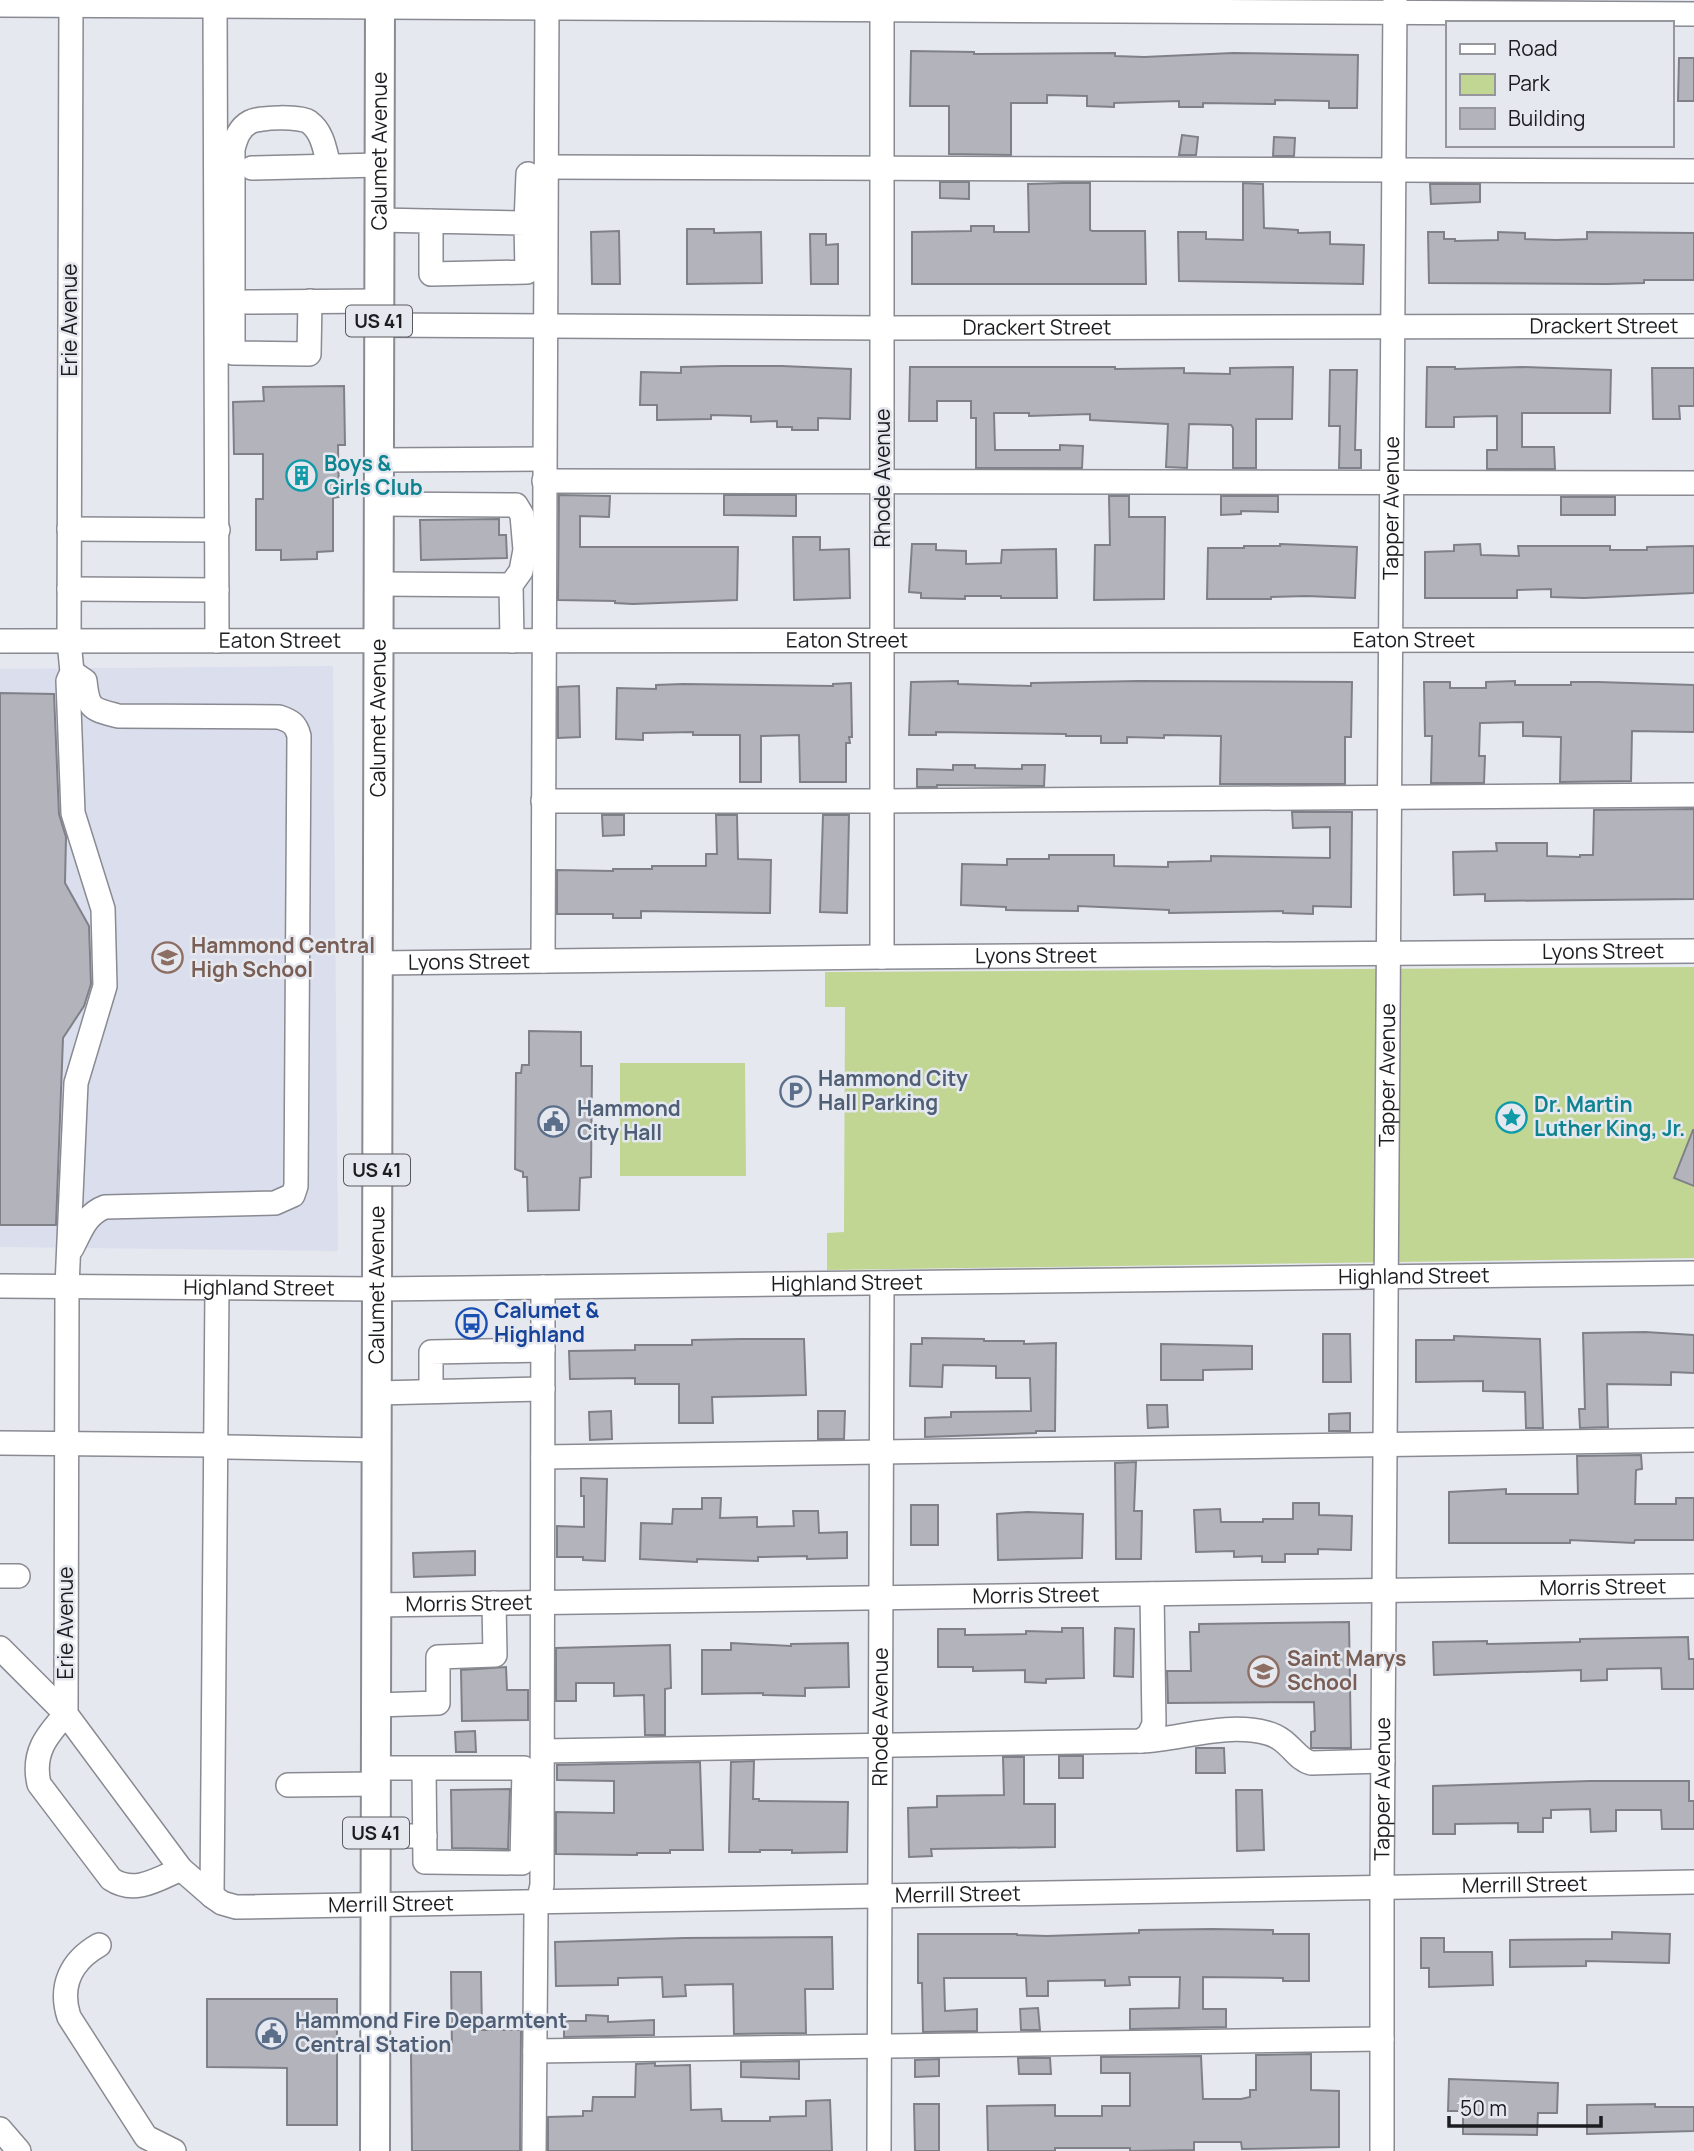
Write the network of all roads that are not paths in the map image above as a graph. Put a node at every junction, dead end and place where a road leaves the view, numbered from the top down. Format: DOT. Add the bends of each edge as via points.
graph roads {
  1 [pos="71,3"];
  2 [pos="215,3"];
  3 [pos="380,4"];
  4 [pos="547,4"];
  5 [pos="0,5"];
  6 [pos="882,5"];
  7 [pos="1395,6"];
  8 [pos="1694,14"];
  9 [pos="379,165"];
  10 [pos="329,166"];
  11 [pos="252,168"];
  12 [pos="883,169"];
  13 [pos="537,170"];
  14 [pos="1394,171"];
  15 [pos="1694,171"];
  16 [pos="379,220"];
  17 [pos="431,220"];
  18 [pos="526,223"];
  19 [pos="310,301"];
  20 [pos="247,302"];
  21 [pos="379,313"];
  22 [pos="545,326"];
  23 [pos="1392,326"];
  24 [pos="1694,327"];
  25 [pos="883,328"];
  26 [pos="379,460"];
  27 [pos="544,470"];
  28 [pos="883,481"];
  29 [pos="1392,483"];
  30 [pos="1694,483"];
  31 [pos="379,504"];
  32 [pos="69,529"];
  33 [pos="218,530"];
  34 [pos="379,584"];
  35 [pos="511,585"];
  36 [pos="69,589"];
  37 [pos="218,590"];
  38 [pos="1391,640"];
  39 [pos="1694,640"];
  40 [pos="0,641"];
  41 [pos="69,641"];
  42 [pos="217,641"];
  43 [pos="378,641"];
  44 [pos="512,641"];
  45 [pos="544,641"];
  46 [pos="884,641"];
  47 [pos="72,672"];
  48 [pos="1694,795"];
  49 [pos="1390,796"];
  50 [pos="543,801"];
  51 [pos="883,801"];
  52 [pos="1694,951"];
  53 [pos="1388,953"];
  54 [pos="882,957"];
  55 [pos="543,961"];
  56 [pos="377,963"];
  57 [pos="69,1252"];
  58 [pos="1694,1273"];
  59 [pos="1386,1276"];
  60 [pos="882,1283"];
  61 [pos="0,1286"];
  62 [pos="67,1286"];
  63 [pos="543,1287"];
  64 [pos="217,1288"];
  65 [pos="377,1289"];
  66 [pos="543,1350"];
  67 [pos="543,1389"];
  68 [pos="431,1391"];
  69 [pos="377,1393"];
  70 [pos="1694,1440"];
  71 [pos="0,1443"];
  72 [pos="67,1443"];
  73 [pos="1386,1444"];
  74 [pos="222,1446"];
  75 [pos="377,1450"];
  76 [pos="882,1451"];
  77 [pos="543,1457"];
  78 [pos="1694,1586"];
  79 [pos="1385,1591"];
  80 [pos="1152,1594"];
  81 [pos="881,1598"];
  82 [pos="543,1603"];
  83 [pos="494,1604"];
  84 [pos="376,1605"];
  85 [pos="0,1648"];
  86 [pos="376,1704"];
  87 [pos="65,1714"];
  88 [pos="1141,1741"];
  89 [pos="881,1747"];
  90 [pos="543,1751"];
  91 [pos="1383,1761"];
  92 [pos="424,1768"];
  93 [pos="376,1776"];
  94 [pos="288,1785"];
  95 [pos="376,1836"];
  96 [pos="425,1836"];
  97 [pos="483,1863"];
  98 [pos="181,1869"];
  99 [pos="1694,1882"];
  100 [pos="1382,1886"];
  101 [pos="880,1895"];
  102 [pos="217,1899"];
  103 [pos="538,1901"];
  104 [pos="483,1902"];
  105 [pos="376,1903"];
  106 [pos="99,1945"];
  107 [pos="1382,2039"];
  108 [pos="880,2046"];
  109 [pos="535,2051"];
  110 [pos="0,2129"];
  111 [pos="19,2151"];
  112 [pos="174,2151"];
  113 [pos="375,2151"];
  114 [pos="534,2151"];
  115 [pos="879,2151"];
  116 [pos="1382,2151"];
  1 -- 2 [label="street"];
  1 -- 5 [label="street"];
  1 -- 32 [label="street, Erie Avenue"];
  2 -- 3 [label="street"];
  2 -- 33 [label="street"];
  3 -- 4 [label="street"];
  3 -- 9 [label="main road, Calumet Avenue / US 41"];
  4 -- 6 [label="street"];
  4 -- 13 [label="street"];
  6 -- 7 [label="street"];
  6 -- 12 [label="street, Rhode Avenue"];
  7 -- 8 [label="street"];
  7 -- 14 [label="street, Tapper Avenue"];
  9 -- 10 [label="street"];
  9 -- 16 [label="main road, Calumet Avenue / US 41"];
  10 -- 11 [label="street"];
  10 -- 19 [label="street" via="320,135 308,121 251,121 236,134 233,353 309,354"];
  12 -- 13 [label="street"];
  12 -- 14 [label="street"];
  12 -- 25 [label="street, Rhode Avenue"];
  13 -- 18 [label="street"];
  13 -- 22 [label="street"];
  14 -- 15 [label="street"];
  14 -- 23 [label="street, Tapper Avenue"];
  16 -- 17 [label="street"];
  16 -- 21 [label="main road, Calumet Avenue / US 41"];
  17 -- 18 [label="street"];
  17 -- 18 [label="street" via="431,274 527,272"];
  19 -- 20 [label="street, Drackert Street"];
  19 -- 21 [label="street, Drackert Street"];
  21 -- 22 [label="street, Drackert Street"];
  21 -- 26 [label="main road, Calumet Avenue / US 41"];
  22 -- 25 [label="street, Drackert Street"];
  22 -- 27 [label="street"];
  23 -- 24 [label="street, Drackert Street"];
  23 -- 25 [label="street, Drackert Street"];
  23 -- 29 [label="street, Tapper Avenue"];
  25 -- 28 [label="street, Rhode Avenue"];
  26 -- 27 [label="street"];
  26 -- 31 [label="main road, Calumet Avenue / US 41"];
  27 -- 28 [label="street"];
  27 -- 45 [label="street"];
  28 -- 29 [label="street"];
  28 -- 46 [label="street, Rhode Avenue"];
  29 -- 30 [label="street"];
  29 -- 38 [label="street, Tapper Avenue"];
  31 -- 34 [label="main road, Calumet Avenue / US 41"];
  31 -- 35 [label="street" via="516,505 522,515 525,550 521,571"];
  32 -- 33 [label="street"];
  32 -- 36 [label="street, Erie Avenue"];
  33 -- 37 [label="street"];
  34 -- 35 [label="street"];
  34 -- 43 [label="main road, Calumet Avenue / US 41"];
  35 -- 44 [label="street"];
  36 -- 37 [label="street"];
  36 -- 41 [label="street, Erie Avenue"];
  37 -- 42 [label="street"];
  38 -- 39 [label="street, Eaton Street"];
  38 -- 46 [label="street, Eaton Street"];
  38 -- 49 [label="street, Tapper Avenue"];
  40 -- 41 [label="street, Eaton Street"];
  41 -- 42 [label="street, Eaton Street"];
  41 -- 47 [label="street, Erie Avenue"];
  42 -- 43 [label="street, Eaton Street"];
  43 -- 44 [label="street, Eaton Street"];
  43 -- 56 [label="main road, Calumet Avenue / US 41"];
  44 -- 45 [label="street, Eaton Street"];
  45 -- 46 [label="street, Eaton Street"];
  45 -- 50 [label="street"];
  46 -- 51 [label="street, Rhode Avenue"];
  47 -- 57 [label="street, Erie Avenue" via="68,681 73,813 103,909 105,986 76,1083"];
  47 -- 57 [label="street" via="85,681 87,701 96,710 118,716 289,720 297,727 299,757 293,1195 275,1203 105,1207 87,1219"];
  48 -- 49 [label="street"];
  49 -- 51 [label="street"];
  49 -- 53 [label="street, Tapper Avenue"];
  50 -- 51 [label="street"];
  50 -- 55 [label="street"];
  51 -- 54 [label="street, Rhode Avenue"];
  52 -- 53 [label="street, Lyons Street"];
  53 -- 54 [label="street, Lyons Street"];
  53 -- 59 [label="street, Tapper Avenue"];
  54 -- 55 [label="street, Lyons Street"];
  55 -- 56 [label="street, Lyons Street"];
  56 -- 65 [label="main road, Calumet Avenue / US 41"];
  57 -- 62 [label="street, Erie Avenue"];
  58 -- 59 [label="street, Highland Street"];
  59 -- 60 [label="street, Highland Street"];
  59 -- 73 [label="street, Tapper Avenue"];
  60 -- 63 [label="street, Highland Street"];
  60 -- 76 [label="street, Rhode Avenue"];
  61 -- 62 [label="street, Highland Street"];
  62 -- 64 [label="street, Highland Street"];
  62 -- 72 [label="street, Erie Avenue"];
  63 -- 65 [label="street, Highland Street"];
  63 -- 66 [label="street"];
  64 -- 65 [label="street, Highland Street"];
  64 -- 74 [label="street"];
  65 -- 69 [label="main road, Calumet Avenue / US 41"];
  66 -- 67 [label="street"];
  66 -- 68 [label="street" via="431,1352"];
  67 -- 68 [label="street"];
  67 -- 77 [label="street"];
  68 -- 69 [label="street"];
  69 -- 75 [label="main road, Calumet Avenue / US 41"];
  70 -- 73 [label="street"];
  71 -- 72 [label="street"];
  72 -- 74 [label="street"];
  72 -- 87 [label="street, Erie Avenue"];
  73 -- 76 [label="street"];
  73 -- 79 [label="street, Tapper Avenue"];
  74 -- 75 [label="street"];
  74 -- 102 [label="street"];
  75 -- 84 [label="main road, Calumet Avenue / US 41"];
  76 -- 77 [label="street"];
  76 -- 81 [label="street, Rhode Avenue"];
  77 -- 82 [label="street"];
  78 -- 79 [label="street, Morris Street"];
  79 -- 80 [label="street, Morris Street"];
  79 -- 91 [label="street, Tapper Avenue"];
  80 -- 81 [label="street, Morris Street"];
  80 -- 88 [label="street" via="1154,1724"];
  81 -- 82 [label="street, Morris Street"];
  81 -- 89 [label="street, Rhode Avenue"];
  82 -- 83 [label="street, Morris Street"];
  82 -- 90 [label="street"];
  83 -- 84 [label="street, Morris Street"];
  83 -- 86 [label="street" via="495,1655 439,1657 438,1703"];
  84 -- 86 [label="main road, Calumet Avenue / US 41"];
  85 -- 87 [label="street"];
  86 -- 93 [label="main road, Calumet Avenue / US 41"];
  87 -- 98 [label="street"];
  87 -- 98 [label="street" via="37,1755 39,1784 111,1879 121,1885 144,1885"];
  88 -- 89 [label="street"];
  88 -- 91 [label="street" via="1214,1730 1250,1730 1280,1738 1311,1763"];
  89 -- 90 [label="street"];
  89 -- 101 [label="street, Rhode Avenue"];
  90 -- 103 [label="street"];
  91 -- 100 [label="street, Tapper Avenue"];
  92 -- 93 [label="street"];
  92 -- 96 [label="street"];
  92 -- 97 [label="street" via="524,1768 522,1863"];
  93 -- 94 [label="street"];
  93 -- 95 [label="main road, Calumet Avenue / US 41"];
  95 -- 96 [label="street"];
  95 -- 105 [label="main road, Calumet Avenue / US 41"];
  96 -- 97 [label="street" via="425,1862"];
  97 -- 104 [label="street"];
  98 -- 102 [label="street"];
  99 -- 100 [label="street, Merrill Street"];
  100 -- 101 [label="street, Merrill Street"];
  100 -- 107 [label="street, Tapper Avenue"];
  101 -- 103 [label="street, Merrill Street"];
  101 -- 108 [label="street, Rhode Avenue"];
  102 -- 105 [label="street, Merrill Street" via="236,1907"];
  103 -- 104 [label="street, Merrill Street"];
  103 -- 109 [label="street"];
  104 -- 105 [label="street, Merrill Street"];
  105 -- 113 [label="main road, Calumet Avenue / US 41"];
  106 -- 112 [label="street" via="69,1974 65,2004 69,2017 146,2137"];
  107 -- 108 [label="street"];
  107 -- 116 [label="street, Tapper Avenue"];
  108 -- 109 [label="street"];
  108 -- 115 [label="street, Rhode Avenue"];
  109 -- 114 [label="street"];
  110 -- 111 [label="street"];
}
